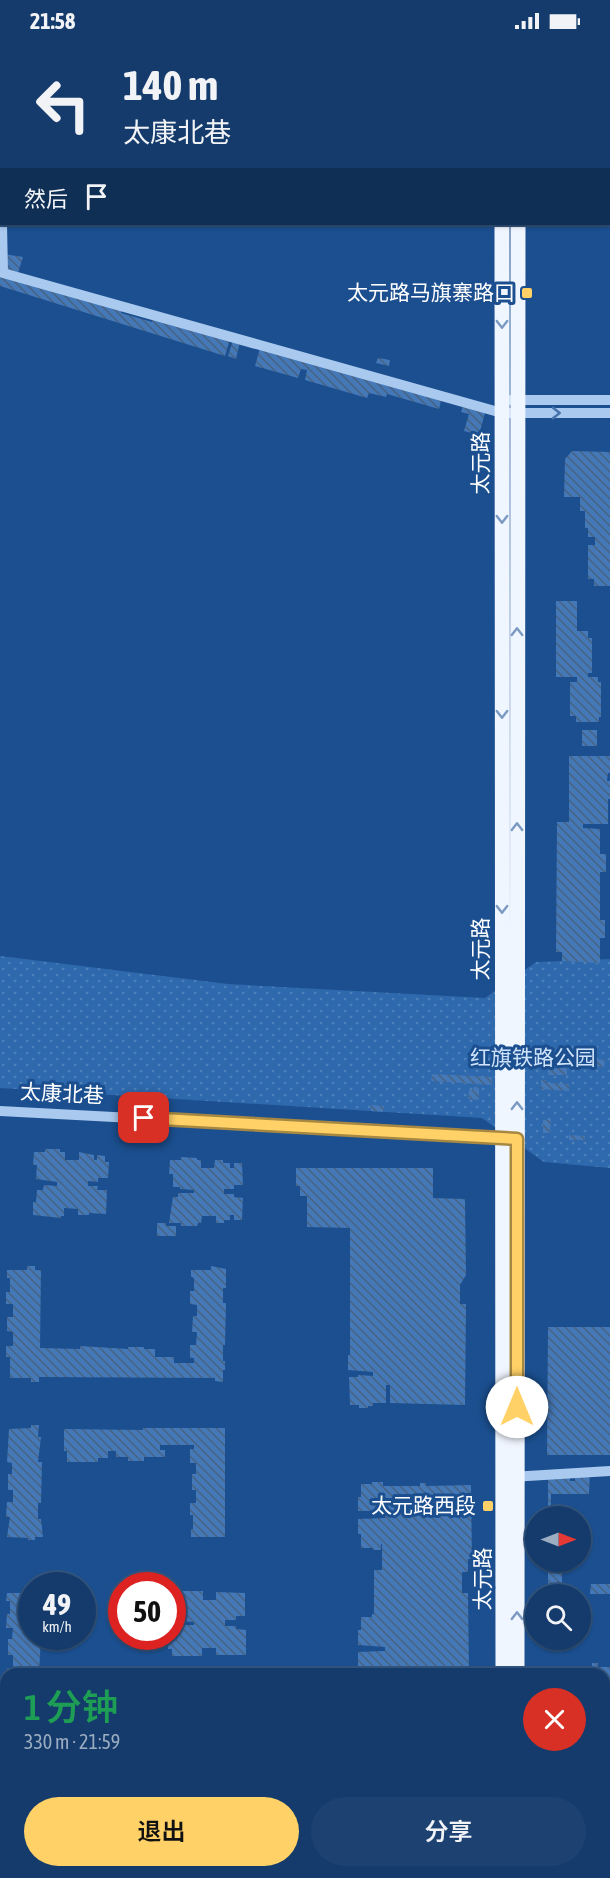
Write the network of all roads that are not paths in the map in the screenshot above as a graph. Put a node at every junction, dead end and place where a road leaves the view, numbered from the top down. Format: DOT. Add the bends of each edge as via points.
graph roads {
  1 [pos="2,225"];
  2 [pos="502,225"];
  3 [pos="518,225"];
  4 [pos="610,400"];
  5 [pos="502,407"];
  6 [pos="518,407"];
  7 [pos="610,413"];
  8 [pos="0,1111"];
  9 [pos="510,1138"];
  10 [pos="610,1471"];
  11 [pos="511,1477"];
  12 [pos="503,1668"];
  13 [pos="517,1668"];
  1 -- 5 [label="street" via="3,273"];
  2 -- 5 [label="main road, 太元路, one-way"];
  3 -- 6 [label="main road, 太元路"];
  4 -- 6 [label="street"];
  5 -- 6 [label="street"];
  5 -- 9 [label="main road, 太元路, one-way"];
  6 -- 7 [label="street, one-way"];
  9 -- 6 [label="main road, 太元路, one-way"];
  8 -- 9 [label="street, 太康北巷"];
  9 -- 11 [label="main road, 太元路"];
  10 -- 11 [label="street"];
  11 -- 12 [label="main road, 太元路"];
  13 -- 11 [label="main road, 太元路, one-way"];
}
